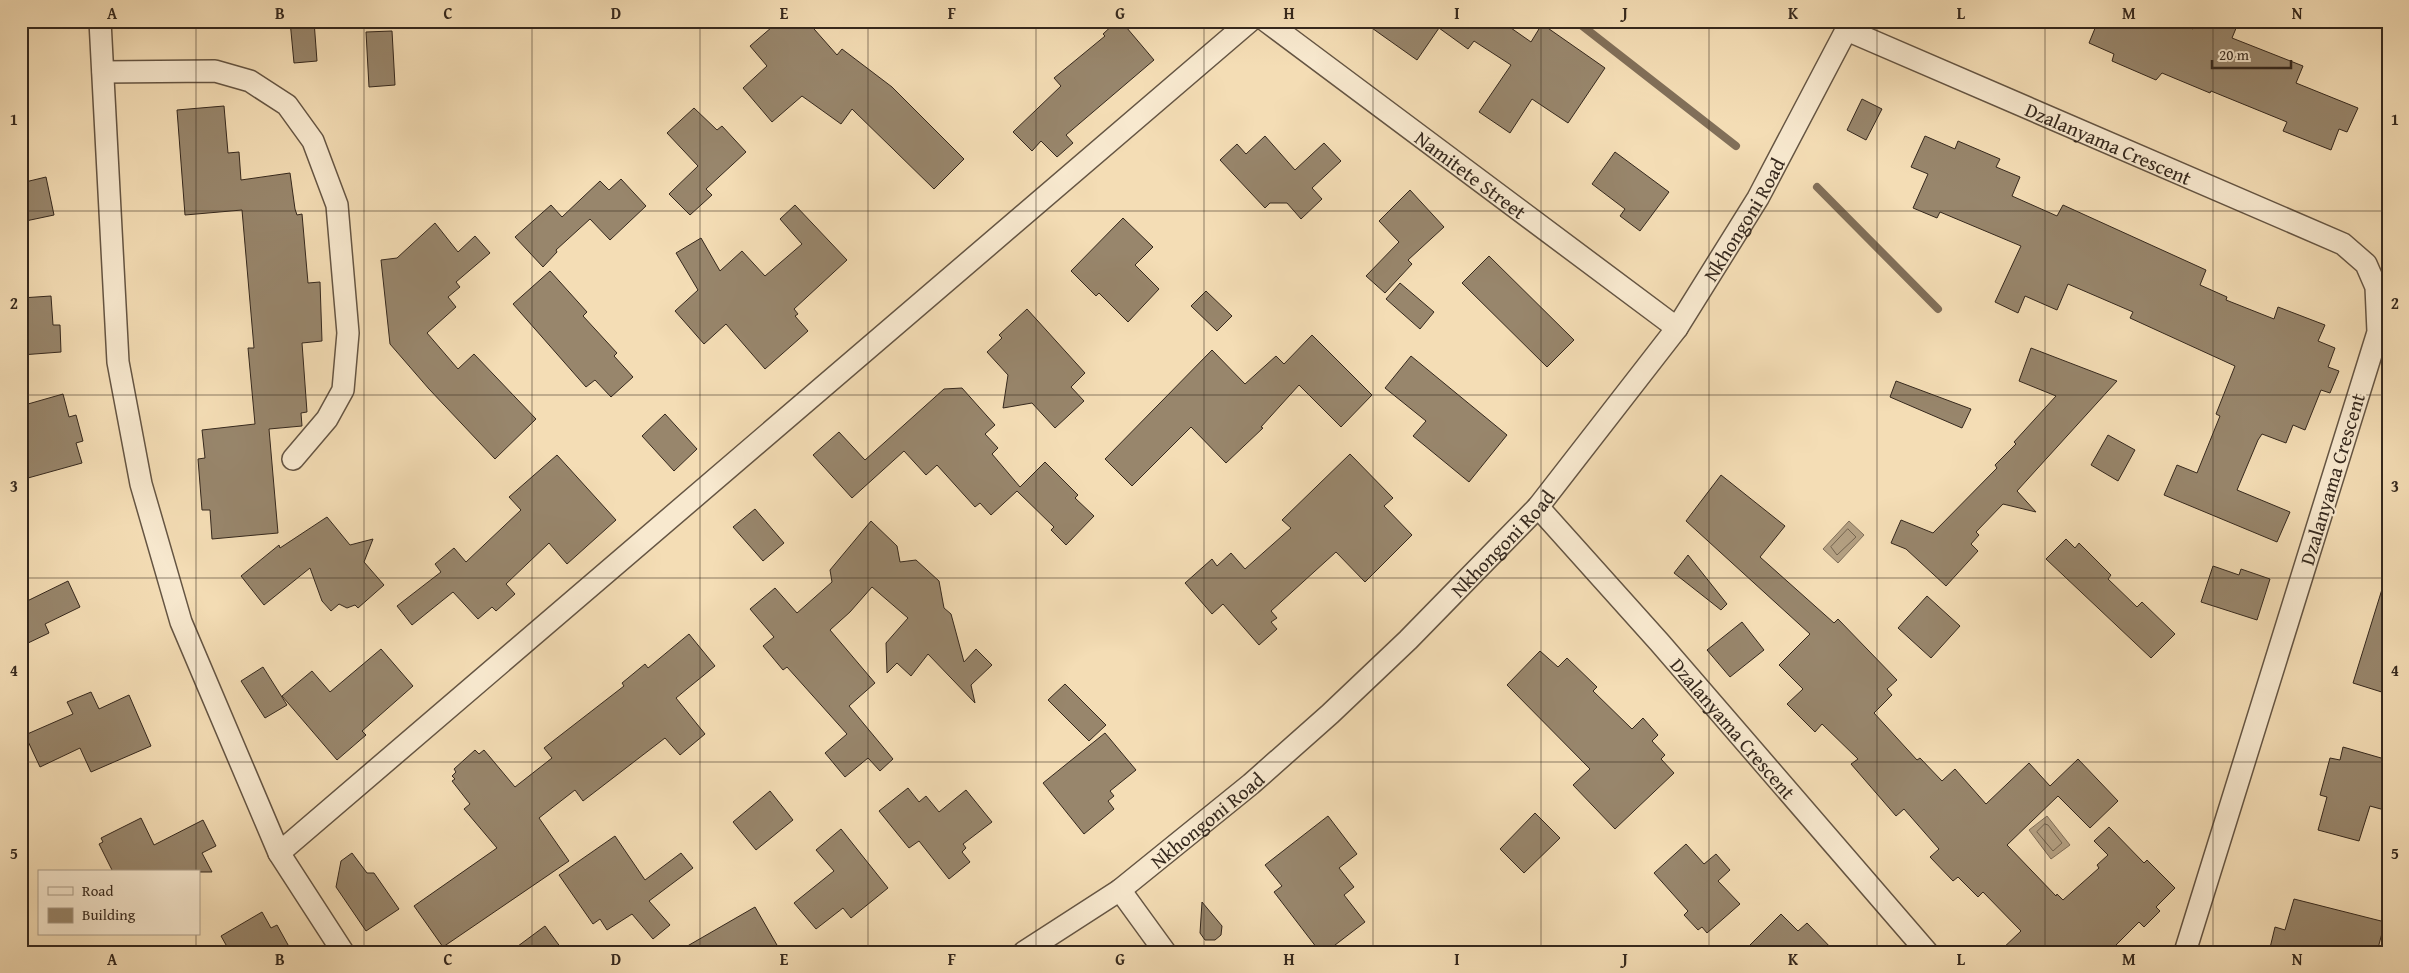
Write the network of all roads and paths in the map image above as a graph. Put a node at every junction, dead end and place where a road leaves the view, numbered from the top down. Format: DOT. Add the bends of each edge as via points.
graph roads {
  1 [pos="100,21"];
  2 [pos="1250,21"];
  3 [pos="1266,21"];
  4 [pos="1849,26"];
  5 [pos="103,72"];
  6 [pos="1677,328"];
  7 [pos="293,458"];
  8 [pos="1538,507"];
  9 [pos="279,853"];
  10 [pos="1120,890"];
  11 [pos="343,952"];
  12 [pos="1024,952"];
  13 [pos="1165,952"];
  14 [pos="1927,952"];
  15 [pos="2184,952"];
  1 -- 5 [label="street"];
  2 -- 9 [label="street"];
  3 -- 6 [label="street, Namitete Street"];
  4 -- 6 [label="street, Nkhongoni Road" via="1758,198"];
  4 -- 15 [label="street, Dzalanyama Crescent" via="2343,244 2366,264 2376,287 2378,332"];
  5 -- 7 [label="street" via="215,71 250,81 287,105 313,141 337,204 348,333 344,390 327,419"];
  5 -- 9 [label="street" via="118,362 141,484 181,622"];
  6 -- 8 [label="street, Nkhongoni Road"];
  8 -- 10 [label="street, Nkhongoni Road" via="1330,714 1251,784"];
  8 -- 14 [label="street, Dzalanyama Crescent"];
  9 -- 11 [label="street"];
  10 -- 12 [label="street, Nkhongoni Road"];
  10 -- 13 [label="street"];
}
